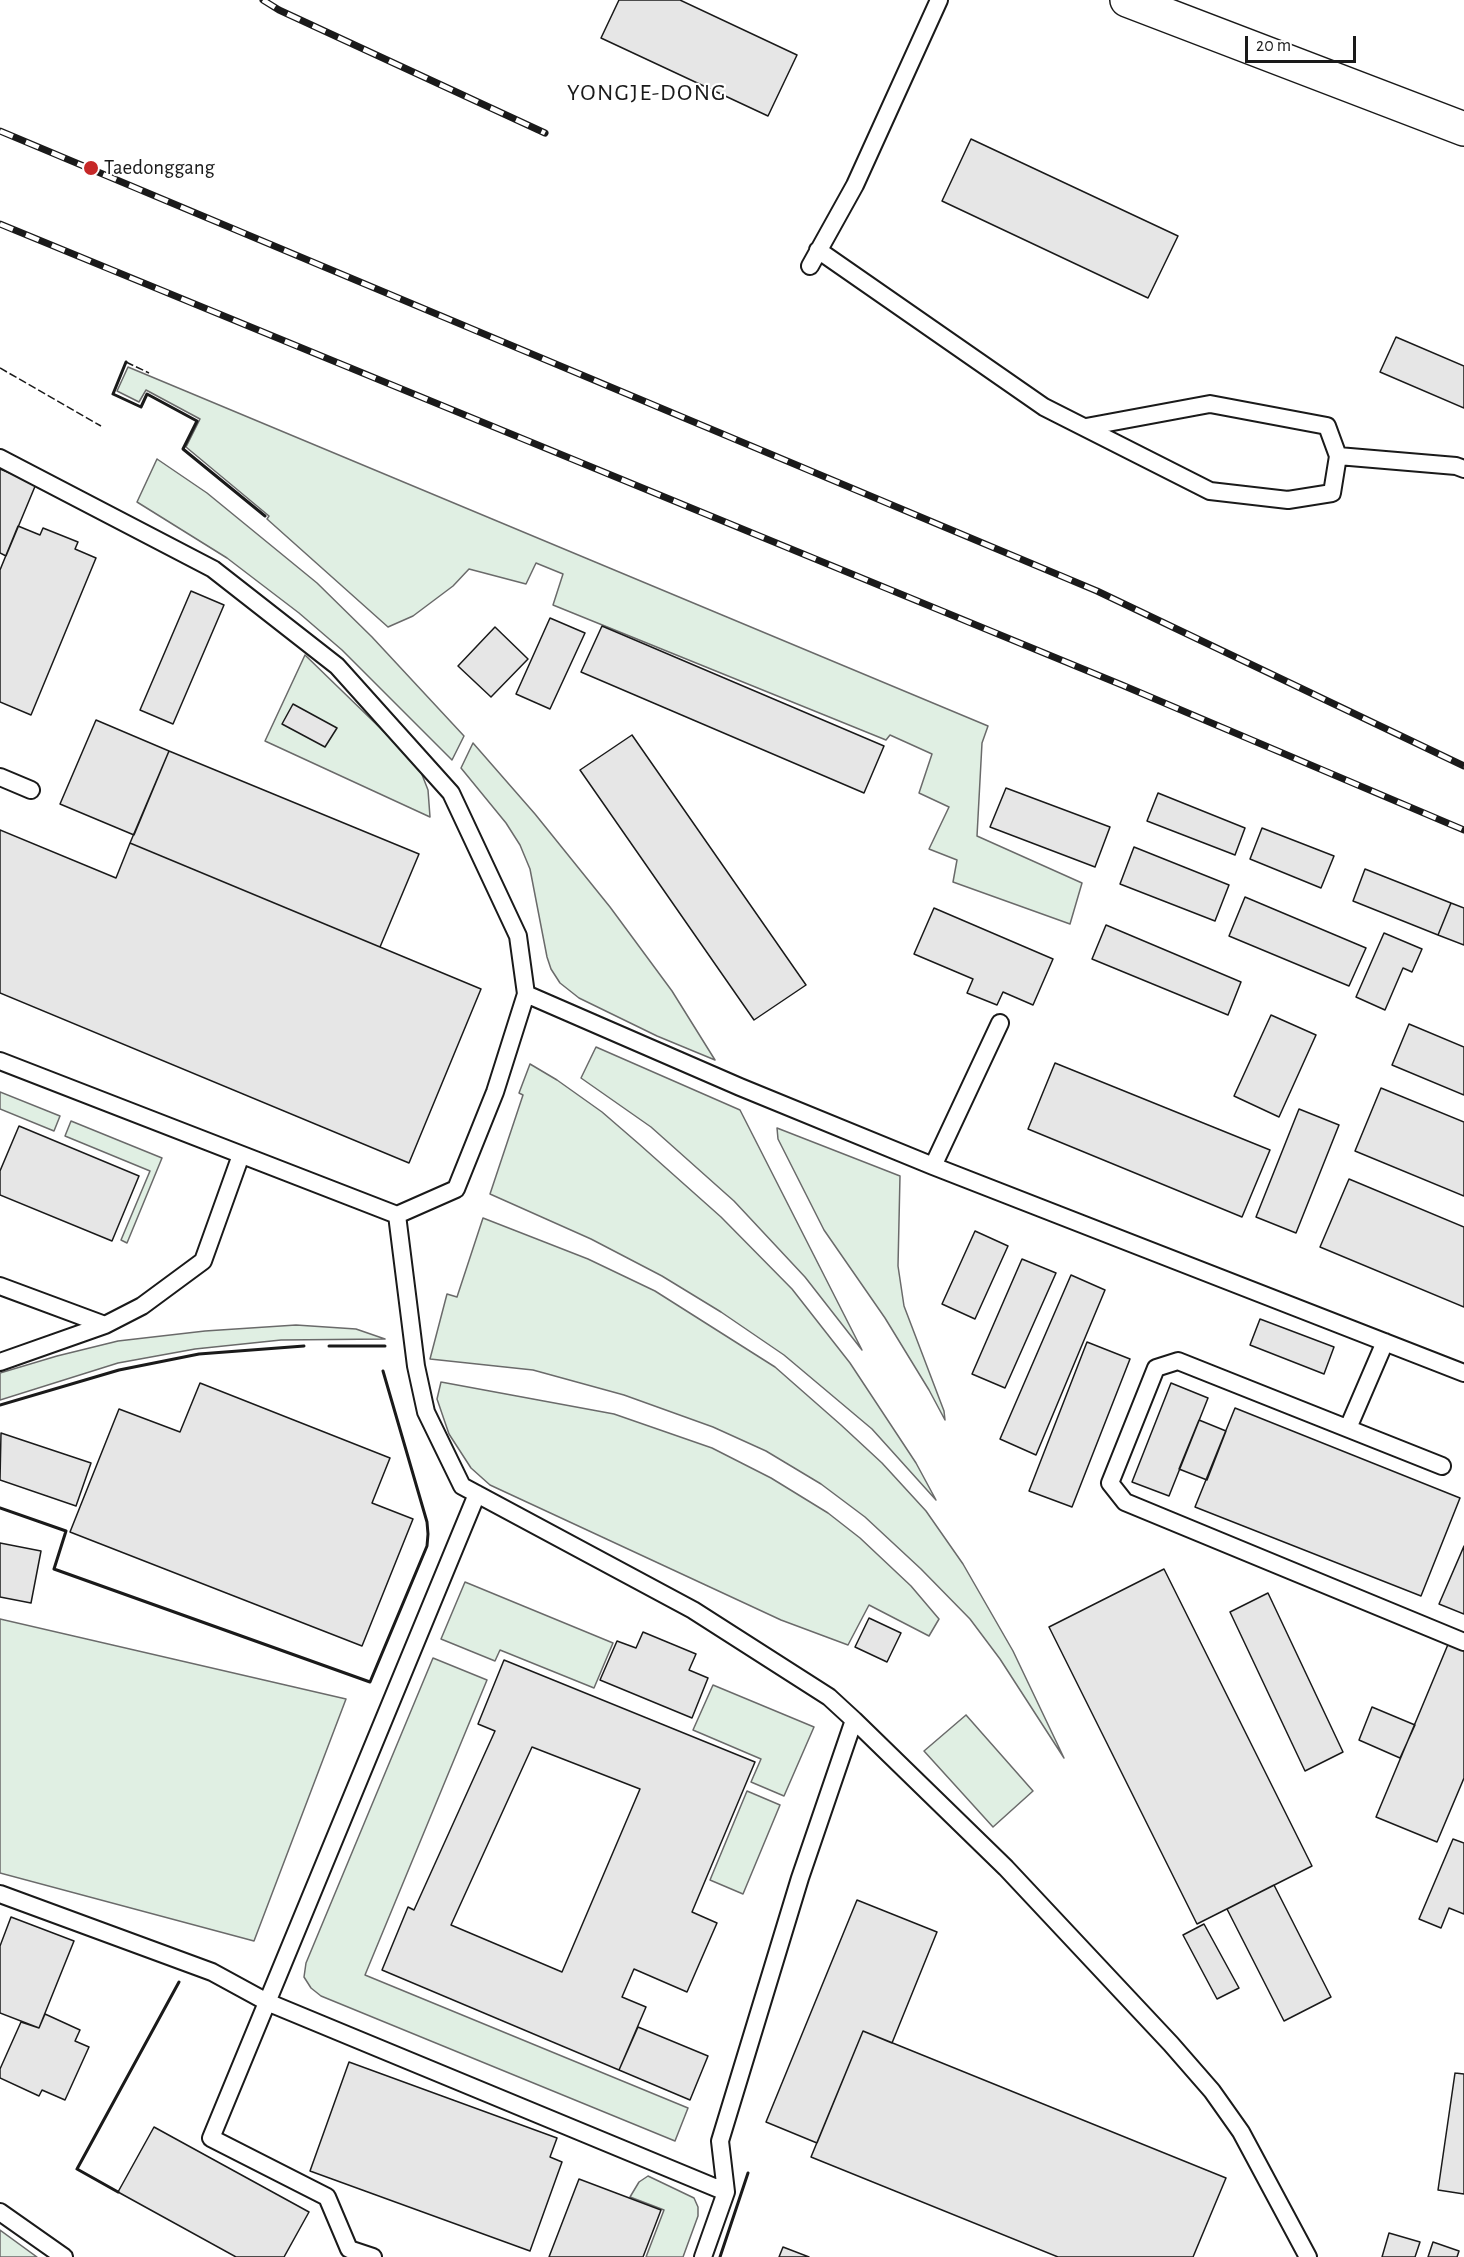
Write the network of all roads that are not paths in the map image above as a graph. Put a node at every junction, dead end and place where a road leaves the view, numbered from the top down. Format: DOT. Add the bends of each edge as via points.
graph roads {
  1 [pos="939,0"];
  2 [pos="1127,0"];
  3 [pos="1464,129"];
  4 [pos="818,250"];
  5 [pos="810,266"];
  6 [pos="1086,427"];
  7 [pos="1338,456"];
  8 [pos="0,458"];
  9 [pos="1464,469"];
  10 [pos="0,777"];
  11 [pos="31,790"];
  12 [pos="526,994"];
  13 [pos="1000,1023"];
  14 [pos="0,1061"];
  15 [pos="241,1155"];
  16 [pos="933,1166"];
  17 [pos="397,1215"];
  18 [pos="0,1286"];
  19 [pos="105,1325"];
  20 [pos="1384,1342"];
  21 [pos="0,1362"];
  22 [pos="1464,1373"];
  23 [pos="1348,1428"];
  24 [pos="1442,1466"];
  25 [pos="477,1494"];
  26 [pos="1464,1642"];
  27 [pos="854,1719"];
  28 [pos="0,1894"];
  29 [pos="267,2002"];
  30 [pos="726,2192"];
  31 [pos="0,2212"];
  32 [pos="64,2257"];
  33 [pos="373,2257"];
  34 [pos="704,2257"];
  35 [pos="1308,2257"];
  1 -- 4 [label="lane" via="855,185"];
  2 -- 3 [label="main road"];
  4 -- 5 [label="lane"];
  4 -- 6 [label="lane" via="1044,407"];
  6 -- 7 [label="lane" via="1210,404 1327,426"];
  6 -- 7 [label="lane" via="1210,491 1277,499 1332,493"];
  7 -- 9 [label="lane"];
  8 -- 12 [label="lane" via="213,568 337,666 451,793 518,936"];
  10 -- 11 [label="lane"];
  12 -- 16 [label="lane" via="740,1088"];
  12 -- 17 [label="lane" via="495,1092 456,1189"];
  13 -- 16 [label="lane"];
  14 -- 15 [label="lane"];
  15 -- 17 [label="lane"];
  15 -- 19 [label="lane" via="203,1261 142,1306"];
  16 -- 20 [label="lane"];
  17 -- 25 [label="lane" via="416,1366 426,1412 462,1486"];
  18 -- 19 [label="lane"];
  19 -- 21 [label="lane"];
  20 -- 22 [label="lane"];
  20 -- 23 [label="lane"];
  23 -- 24 [label="lane"];
  23 -- 26 [label="lane" via="1178,1361 1156,1368 1110,1483 1125,1502"];
  25 -- 27 [label="lane" via="693,1610 829,1697"];
  25 -- 29 [label="lane"];
  27 -- 30 [label="lane" via="800,1878 720,2141"];
  27 -- 35 [label="lane" via="1006,1868 1212,2091 1241,2132"];
  28 -- 29 [label="lane" via="212,1972"];
  29 -- 30 [label="lane"];
  29 -- 33 [label="lane" via="211,2138 327,2196 349,2248"];
  30 -- 34 [label="lane"];
  31 -- 32 [label="lane"];
}
